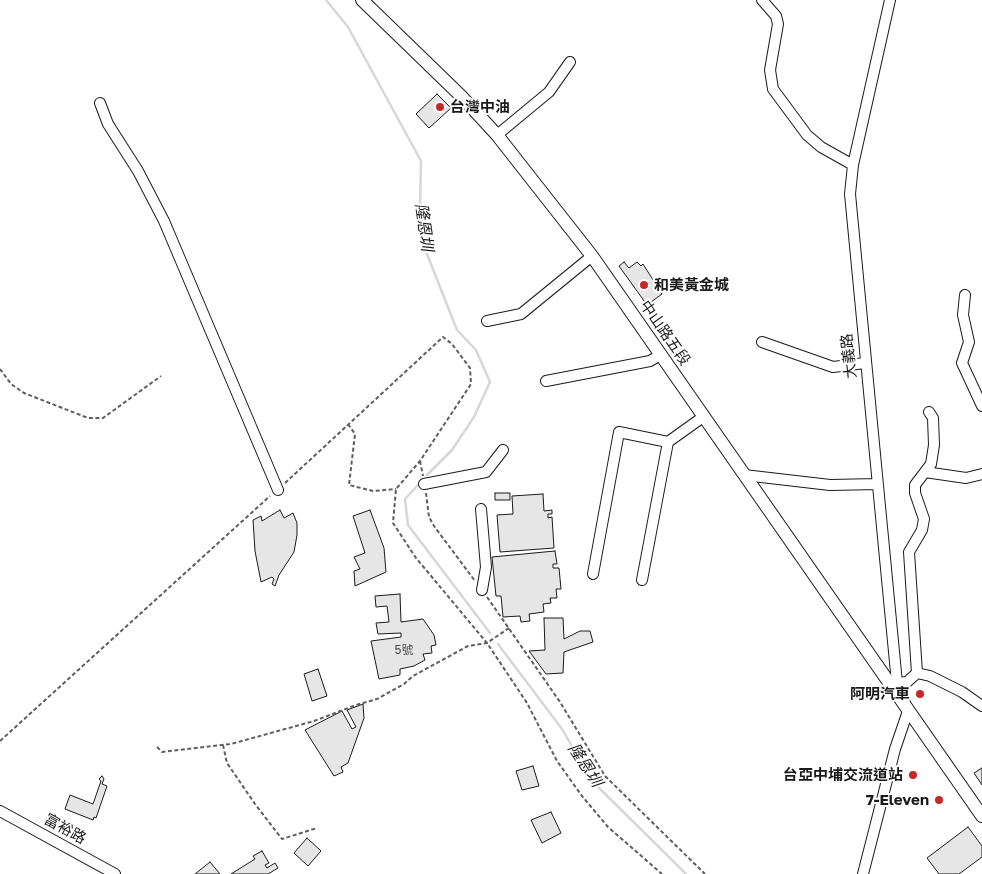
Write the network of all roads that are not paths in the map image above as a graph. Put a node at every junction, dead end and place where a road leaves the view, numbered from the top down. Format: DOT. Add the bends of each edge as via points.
graph roads {
  1 [pos="362,0"];
  2 [pos="762,0"];
  3 [pos="890,0"];
  4 [pos="570,62"];
  5 [pos="100,102"];
  6 [pos="497,135"];
  7 [pos="853,165"];
  8 [pos="592,256"];
  9 [pos="965,296"];
  10 [pos="487,321"];
  11 [pos="762,342"];
  12 [pos="660,355"];
  13 [pos="865,363"];
  14 [pos="546,382"];
  15 [pos="982,406"];
  16 [pos="930,412"];
  17 [pos="703,416"];
  18 [pos="668,442"];
  19 [pos="503,450"];
  20 [pos="925,472"];
  21 [pos="982,474"];
  22 [pos="744,475"];
  23 [pos="424,484"];
  24 [pos="877,484"];
  25 [pos="278,490"];
  26 [pos="481,509"];
  27 [pos="592,574"];
  28 [pos="642,580"];
  29 [pos="482,590"];
  30 [pos="917,673"];
  31 [pos="897,683"];
  32 [pos="982,706"];
  33 [pos="908,711"];
  34 [pos="0,811"];
  35 [pos="982,816"];
  36 [pos="115,874"];
  37 [pos="863,874"];
  1 -- 6 [label="main road, 中山路五段"];
  2 -- 7 [label="street" via="776,16 778,24 770,70 773,89 807,135"];
  3 -- 7 [label="street, 大義路"];
  4 -- 6 [label="street" via="549,92"];
  5 -- 25 [label="street" via="108,124 164,220"];
  6 -- 8 [label="main road, 中山路五段"];
  7 -- 13 [label="street, 大義路" via="851,223"];
  8 -- 10 [label="street" via="521,314"];
  8 -- 12 [label="main road, 中山路五段"];
  9 -- 15 [label="street" via="963,315 969,342 962,364"];
  11 -- 13 [label="street" via="833,367"];
  12 -- 14 [label="street" via="650,361"];
  12 -- 17 [label="main road, 中山路五段"];
  13 -- 24 [label="street, 大義路"];
  16 -- 20 [label="street" via="934,445 931,464"];
  17 -- 18 [label="street"];
  17 -- 22 [label="main road, 中山路五段"];
  18 -- 27 [label="street" via="619,432"];
  18 -- 28 [label="street"];
  19 -- 23 [label="street" via="486,472"];
  20 -- 21 [label="street" via="966,478"];
  20 -- 30 [label="street" via="916,485 915,493 924,519 922,530 909,552"];
  22 -- 24 [label="street" via="830,486"];
  22 -- 33 [label="main road, 中山路五段"];
  24 -- 31 [label="street, 大義路"];
  26 -- 29 [label="street" via="486,568"];
  30 -- 31 [label="street" via="907,682"];
  30 -- 32 [label="street" via="962,692"];
  31 -- 33 [label="street, 大義路"];
  33 -- 35 [label="main road, 中山路五段"];
  33 -- 37 [label="street" via="895,748"];
  34 -- 36 [label="street, 富裕路"];
}
